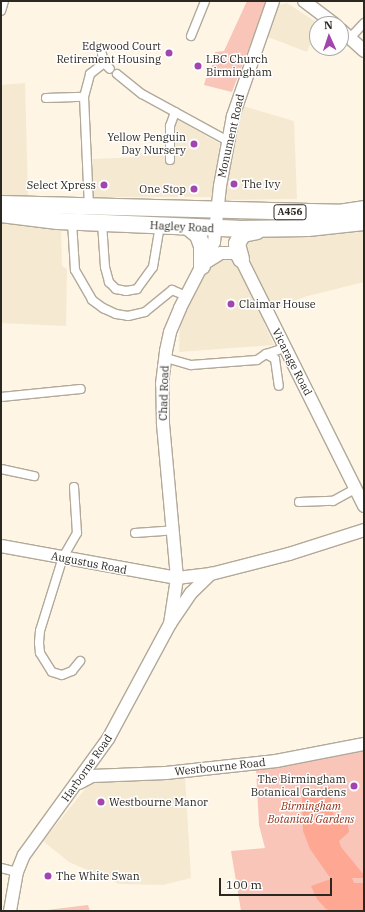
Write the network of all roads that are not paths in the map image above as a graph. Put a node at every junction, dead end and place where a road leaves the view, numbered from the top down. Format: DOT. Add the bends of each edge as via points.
graph roads {
  1 [pos="4,1"];
  2 [pos="205,1"];
  3 [pos="273,1"];
  4 [pos="304,1"];
  5 [pos="1,11"];
  6 [pos="324,16"];
  7 [pos="364,23"];
  8 [pos="191,36"];
  9 [pos="350,38"];
  10 [pos="364,51"];
  11 [pos="102,54"];
  12 [pos="104,63"];
  13 [pos="84,97"];
  14 [pos="46,98"];
  15 [pos="175,112"];
  16 [pos="228,141"];
  17 [pos="170,160"];
  18 [pos="1,204"];
  19 [pos="90,207"];
  20 [pos="364,209"];
  21 [pos="216,210"];
  22 [pos="1,214"];
  23 [pos="340,219"];
  24 [pos="72,222"];
  25 [pos="364,222"];
  26 [pos="102,224"];
  27 [pos="160,225"];
  28 [pos="188,226"];
  29 [pos="217,228"];
  30 [pos="263,229"];
  31 [pos="285,229"];
  32 [pos="241,259"];
  33 [pos="202,266"];
  34 [pos="186,296"];
  35 [pos="284,348"];
  36 [pos="266,354"];
  37 [pos="166,358"];
  38 [pos="280,386"];
  39 [pos="81,390"];
  40 [pos="1,397"];
  41 [pos="1,469"];
  42 [pos="34,476"];
  43 [pos="74,487"];
  44 [pos="355,489"];
  45 [pos="299,502"];
  46 [pos="364,506"];
  47 [pos="174,530"];
  48 [pos="364,530"];
  49 [pos="134,534"];
  50 [pos="1,546"];
  51 [pos="63,557"];
  52 [pos="211,574"];
  53 [pos="170,575"];
  54 [pos="173,609"];
  55 [pos="170,624"];
  56 [pos="80,661"];
  57 [pos="364,744"];
  58 [pos="91,771"];
  59 [pos="1,868"];
  60 [pos="17,872"];
  61 [pos="10,911"];
  1 -- 5 [label="street"];
  2 -- 8 [label="street"];
  3 -- 16 [label="main road, Monument Road" via="247,69"];
  4 -- 6 [label="main road"];
  7 -- 9 [label="street"];
  9 -- 10 [label="main road"];
  11 -- 12 [label="street"];
  12 -- 13 [label="street" via="90,74"];
  12 -- 15 [label="street" via="131,87"];
  13 -- 14 [label="street"];
  13 -- 19 [label="street"];
  15 -- 16 [label="street"];
  15 -- 17 [label="street" via="170,126"];
  16 -- 21 [label="main road, Monument Road"];
  18 -- 19 [label="highway, Hagley Road / A456"];
  19 -- 21 [label="highway, Hagley Road / A456"];
  19 -- 26 [label="highway" via="102,217"];
  20 -- 23 [label="highway, Hagley Road / A456"];
  21 -- 23 [label="highway, Hagley Road / A456"];
  21 -- 29 [label="main road, Monument Road"];
  21 -- 31 [label="highway" via="238,219 270,221"];
  22 -- 24 [label="highway, Hagley Road / A456"];
  23 -- 25 [label="highway, Hagley Road / A456"];
  23 -- 31 [label="highway, Hagley Road / A456"];
  24 -- 26 [label="highway, Hagley Road / A456"];
  24 -- 34 [label="street" via="75,270 92,300 103,308 128,316 145,312 172,290"];
  26 -- 27 [label="highway, Hagley Road / A456"];
  26 -- 27 [label="street" via="105,267 109,282 116,289 126,291 137,289 153,268"];
  27 -- 28 [label="highway, Hagley Road / A456"];
  28 -- 29 [label="highway, Hagley Road / A456"];
  28 -- 33 [label="highway" via="198,234 202,246"];
  29 -- 30 [label="highway, Hagley Road / A456"];
  29 -- 33 [label="main road, Chad Road" via="214,242"];
  30 -- 31 [label="highway, Hagley Road / A456"];
  30 -- 32 [label="highway" via="244,234 239,240 237,249"];
  32 -- 33 [label="main road" via="234,254 221,253"];
  32 -- 35 [label="main road, Vicarage Road"];
  33 -- 34 [label="main road, Chad Road"];
  34 -- 37 [label="main road, Chad Road" via="170,332"];
  35 -- 36 [label="street"];
  35 -- 44 [label="main road, Vicarage Road"];
  36 -- 37 [label="street" via="257,360 191,365"];
  36 -- 38 [label="street" via="275,359"];
  37 -- 47 [label="main road, Chad Road" via="162,384 163,424"];
  39 -- 40 [label="street"];
  41 -- 42 [label="street"];
  43 -- 51 [label="street" via="77,533"];
  44 -- 45 [label="street" via="333,501"];
  44 -- 46 [label="main road, Vicarage Road"];
  47 -- 49 [label="street"];
  47 -- 53 [label="main road, Chad Road"];
  48 -- 52 [label="main road, Harborne Road" via="289,554"];
  50 -- 51 [label="main road, Augustus Road"];
  51 -- 53 [label="main road, Augustus Road"];
  51 -- 56 [label="street" via="40,631 40,653 52,672 62,676 72,671"];
  52 -- 53 [label="main road, Harborne Road"];
  52 -- 55 [label="main road, Harborne Road" via="191,593"];
  53 -- 54 [label="main road, Harborne Road"];
  53 -- 54 [label="main road"];
  54 -- 55 [label="main road, Harborne Road"];
  55 -- 58 [label="main road, Harborne Road"];
  57 -- 58 [label="main road, Westbourne Road" via="276,761 166,773"];
  58 -- 60 [label="main road, Harborne Road" via="34,838"];
  59 -- 60 [label="street"];
  60 -- 61 [label="main road, Harborne Road"];
}
